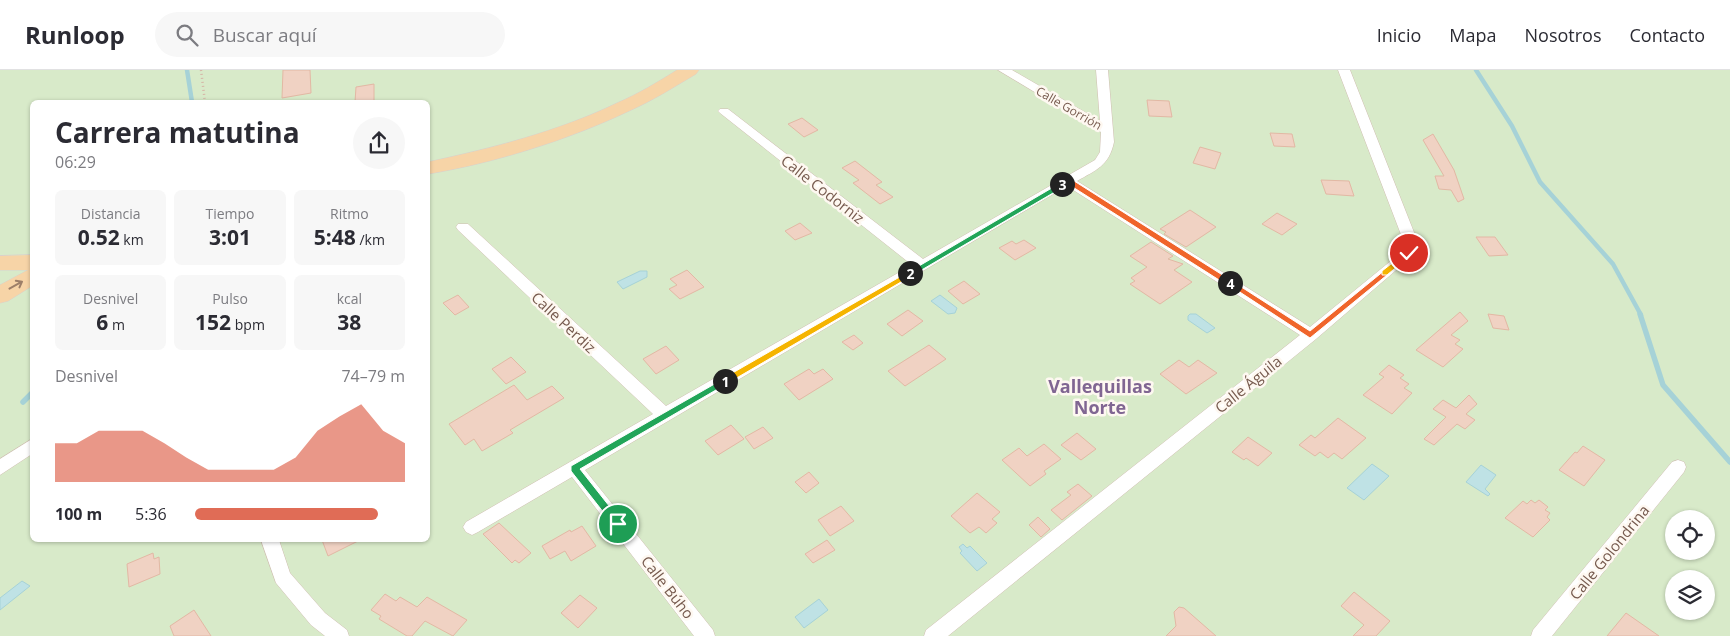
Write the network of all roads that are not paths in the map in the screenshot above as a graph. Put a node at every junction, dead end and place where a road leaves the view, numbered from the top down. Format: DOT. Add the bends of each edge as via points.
graph roads {
  1 [pos="690,70"];
  2 [pos="1004,70"];
  3 [pos="1102,70"];
  4 [pos="1344,70"];
  5 [pos="724,111"];
  6 [pos="1107,130"];
  7 [pos="430,167"];
  8 [pos="1068,181"];
  9 [pos="463,228"];
  10 [pos="30,262"];
  11 [pos="0,263"];
  12 [pos="923,266"];
  13 [pos="30,277"];
  14 [pos="0,295"];
  15 [pos="1310,335"];
  16 [pos="666,416"];
  17 [pos="30,447"];
  18 [pos="1678,467"];
  19 [pos="0,468"];
  20 [pos="574,468"];
  21 [pos="472,527"];
  22 [pos="271,542"];
  23 [pos="340,636"];
  24 [pos="706,636"];
  25 [pos="933,636"];
  26 [pos="1540,636"];
  1 -- 7 [label="main road" via="623,107 589,121 519,145"];
  2 -- 6 [label="street, Calle Gorrión"];
  3 -- 6 [label="street"];
  4 -- 15 [label="street, Calle Águila" via="1412,245 1409,253"];
  5 -- 12 [label="street, Calle Codorniz"];
  6 -- 8 [label="street" via="1104,157"];
  8 -- 12 [label="street"];
  8 -- 15 [label="street"];
  9 -- 16 [label="street, Calle Perdiz"];
  10 -- 11 [label="main road"];
  12 -- 16 [label="street"];
  14 -- 13 [label="main road, one-way"];
  15 -- 25 [label="street, Calle Águila"];
  16 -- 20 [label="street"];
  17 -- 19 [label="street"];
  18 -- 26 [label="street, Calle Golondrina"];
  20 -- 21 [label="street"];
  20 -- 24 [label="street, Calle Búho"];
  22 -- 23 [label="street" via="282,578 318,619"];
}
